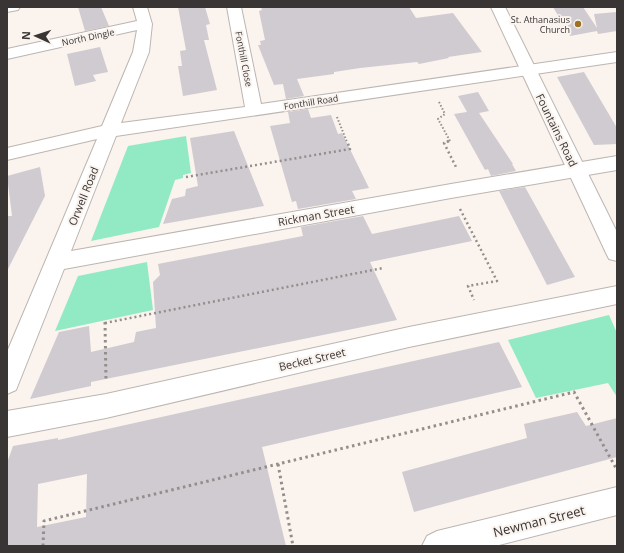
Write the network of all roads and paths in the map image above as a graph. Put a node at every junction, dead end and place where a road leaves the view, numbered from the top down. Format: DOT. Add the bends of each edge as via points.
graph roads {
  1 [pos="13,7"];
  2 [pos="140,7"];
  3 [pos="234,7"];
  4 [pos="498,7"];
  5 [pos="7,8"];
  6 [pos="145,24"];
  7 [pos="7,54"];
  8 [pos="617,57"];
  9 [pos="527,69"];
  10 [pos="430,84"];
  11 [pos="329,100"];
  12 [pos="254,111"];
  13 [pos="110,131"];
  14 [pos="7,154"];
  15 [pos="617,164"];
  16 [pos="576,171"];
  17 [pos="186,177"];
  18 [pos="459,190"];
  19 [pos="617,253"];
  20 [pos="57,262"];
  21 [pos="383,268"];
  22 [pos="617,295"];
  23 [pos="483,321"];
  24 [pos="7,382"];
  25 [pos="106,406"];
  26 [pos="7,424"];
  27 [pos="278,464"];
  28 [pos="617,470"];
  29 [pos="617,501"];
  30 [pos="44,546"];
  31 [pos="293,546"];
  32 [pos="437,546"];
  1 -- 5 [label="street"];
  2 -- 6 [label="street, Orwell Road"];
  3 -- 12 [label="street, Fonthill Close"];
  4 -- 9 [label="street, Fountains Road"];
  6 -- 7 [label="street, North Dingle"];
  6 -- 13 [label="street, Orwell Road" via="141,52"];
  8 -- 9 [label="street, Fonthill Road"];
  9 -- 10 [label="street, Fonthill Road"];
  9 -- 16 [label="street, Fountains Road"];
  10 -- 11 [label="street, Fonthill Road"];
  10 -- 18 [label="path" via="445,114 438,119 450,141 444,143"];
  11 -- 12 [label="street, Fonthill Road"];
  11 -- 17 [label="path" via="350,149"];
  12 -- 13 [label="street, Fonthill Road"];
  13 -- 14 [label="street, Fonthill Road"];
  13 -- 20 [label="street, Orwell Road"];
  15 -- 16 [label="street, Rickman Street"];
  16 -- 18 [label="street, Rickman Street"];
  16 -- 19 [label="street, Fountains Road"];
  18 -- 20 [label="street, Rickman Street"];
  18 -- 23 [label="path" via="497,281 468,286"];
  20 -- 24 [label="street, Orwell Road"];
  21 -- 25 [label="path" via="105,322"];
  22 -- 23 [label="street, Becket Street"];
  23 -- 25 [label="street, Becket Street"];
  25 -- 26 [label="street, Becket Street"];
  27 -- 28 [label="path" via="574,392"];
  27 -- 30 [label="path" via="44,521"];
  27 -- 31 [label="path"];
  29 -- 32 [label="street, Newman Street"];
}
